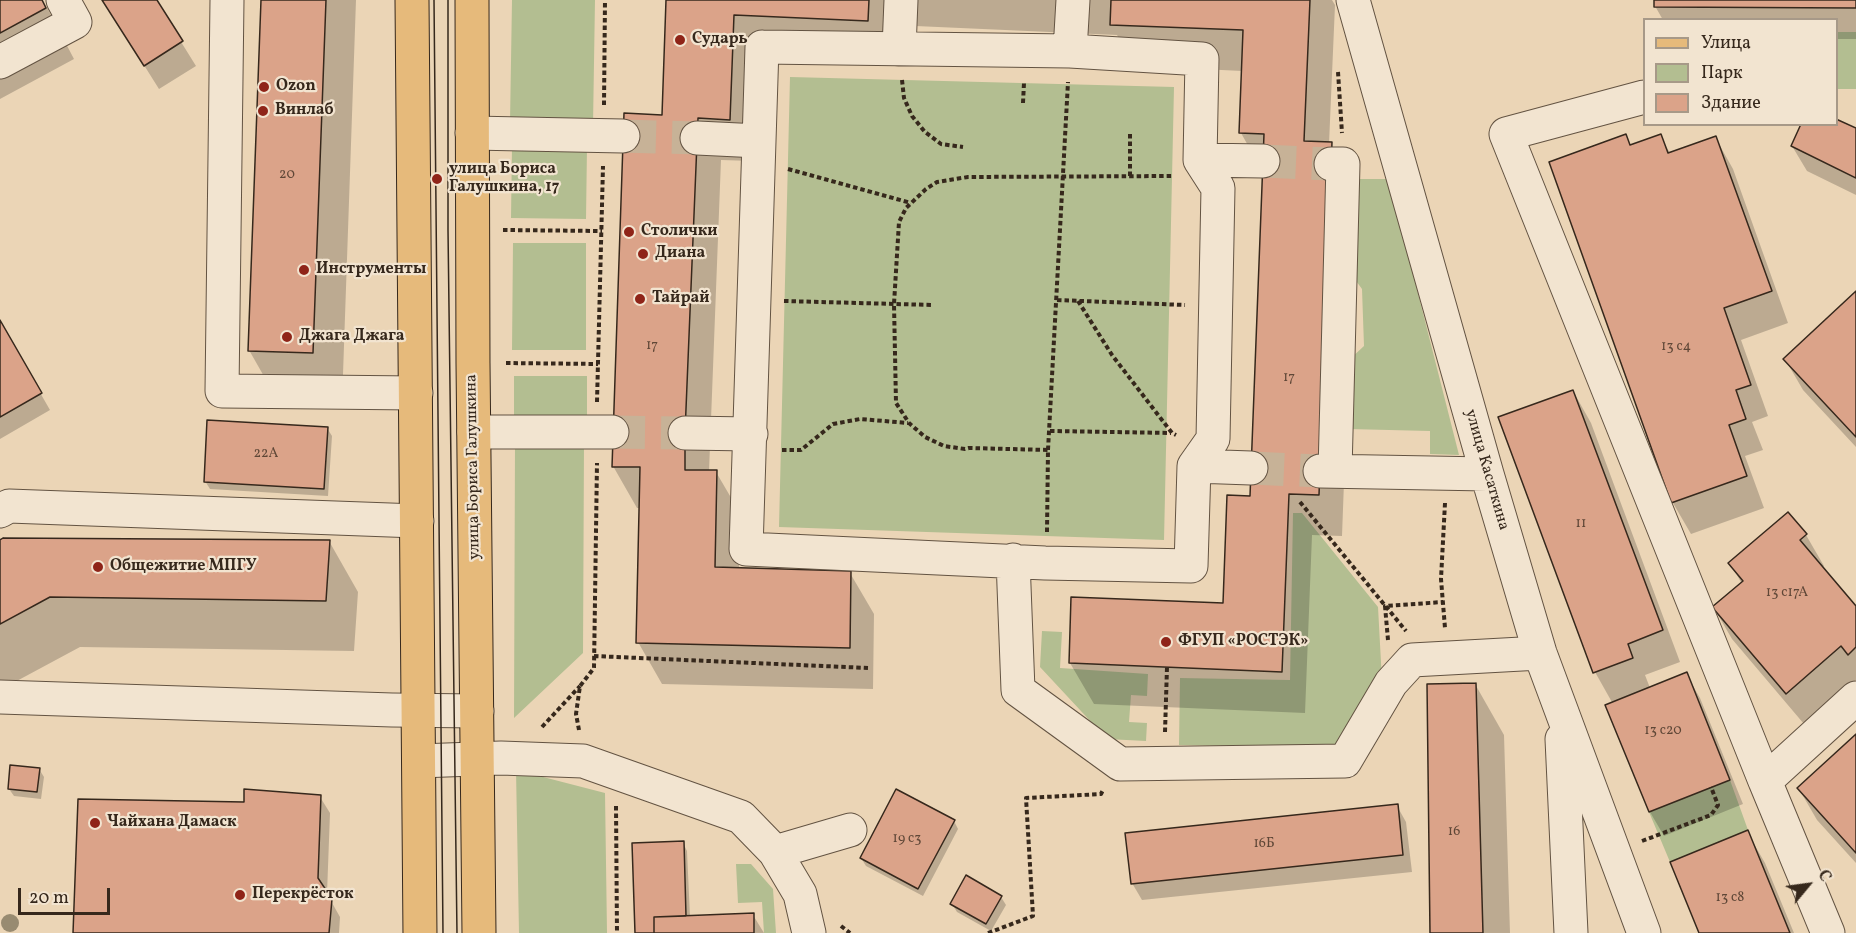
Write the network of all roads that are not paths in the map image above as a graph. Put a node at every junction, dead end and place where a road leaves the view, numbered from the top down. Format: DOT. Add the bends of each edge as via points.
graph roads {
  1 [pos="63,0"];
  2 [pos="227,0"];
  3 [pos="412,0"];
  4 [pos="472,0"];
  5 [pos="901,0"];
  6 [pos="1073,0"];
  7 [pos="1353,0"];
  8 [pos="899,49"];
  9 [pos="1070,51"];
  10 [pos="0,62"];
  11 [pos="1643,97"];
  12 [pos="472,133"];
  13 [pos="613,136"];
  14 [pos="697,138"];
  15 [pos="759,144"];
  16 [pos="1200,160"];
  17 [pos="1263,160"];
  18 [pos="1337,164"];
  19 [pos="416,393"];
  20 [pos="605,431"];
  21 [pos="474,432"];
  22 [pos="686,433"];
  23 [pos="751,442"];
  24 [pos="1200,458"];
  25 [pos="1251,468"];
  26 [pos="1486,474"];
  27 [pos="0,511"];
  28 [pos="417,521"];
  29 [pos="1013,560"];
  30 [pos="1540,653"];
  31 [pos="0,697"];
  32 [pos="1856,698"];
  33 [pos="419,710"];
  34 [pos="477,711"];
  35 [pos="1560,711"];
  36 [pos="477,759"];
  37 [pos="419,761"];
  38 [pos="1765,781"];
  39 [pos="850,830"];
  40 [pos="775,852"];
  41 [pos="420,933"];
  42 [pos="479,933"];
  43 [pos="809,933"];
  44 [pos="1570,933"];
  45 [pos="1644,933"];
  46 [pos="1828,933"];
  1 -- 10 [label="street" via="75,22"];
  2 -- 19 [label="street" via="222,392"];
  3 -- 19 [label="main road"];
  4 -- 12 [label="main road, улица Бориса Галушкина"];
  5 -- 8 [label="street"];
  6 -- 9 [label="street"];
  7 -- 26 [label="street, улица Касаткина"];
  8 -- 9 [label="street"];
  8 -- 15 [label="street" via="762,47"];
  9 -- 16 [label="street" via="1202,59"];
  11 -- 38 [label="street" via="1506,134"];
  12 -- 13 [label="street"];
  12 -- 21 [label="main road, улица Бориса Галушкина"];
  14 -- 15 [label="street"];
  15 -- 23 [label="street"];
  16 -- 17 [label="street"];
  16 -- 24 [label="street" via="1218,188 1214,440"];
  18 -- 26 [label="street" via="1327,471"];
  19 -- 28 [label="main road"];
  20 -- 21 [label="street"];
  21 -- 34 [label="main road, улица Бориса Галушкина"];
  22 -- 23 [label="street"];
  23 -- 29 [label="street" via="746,549"];
  24 -- 25 [label="street"];
  24 -- 29 [label="street" via="1191,566"];
  26 -- 30 [label="street, улица Касаткина"];
  27 -- 28 [label="street" via="9,506"];
  28 -- 33 [label="main road"];
  29 -- 30 [label="street" via="1018,690 1120,764 1345,761 1391,683 1412,660"];
  30 -- 35 [label="street, улица Касаткина"];
  31 -- 33 [label="street"];
  32 -- 38 [label="street"];
  33 -- 34 [label="street"];
  33 -- 37 [label="main road"];
  34 -- 36 [label="main road, улица Бориса Галушкина"];
  35 -- 44 [label="street"];
  35 -- 45 [label="street, улица Касаткина"];
  36 -- 37 [label="street"];
  36 -- 40 [label="street" via="583,761 741,816"];
  36 -- 42 [label="main road, улица Бориса Галушкина"];
  37 -- 41 [label="main road"];
  38 -- 46 [label="street"];
  39 -- 40 [label="street"];
  40 -- 43 [label="street" via="800,894"];
}
